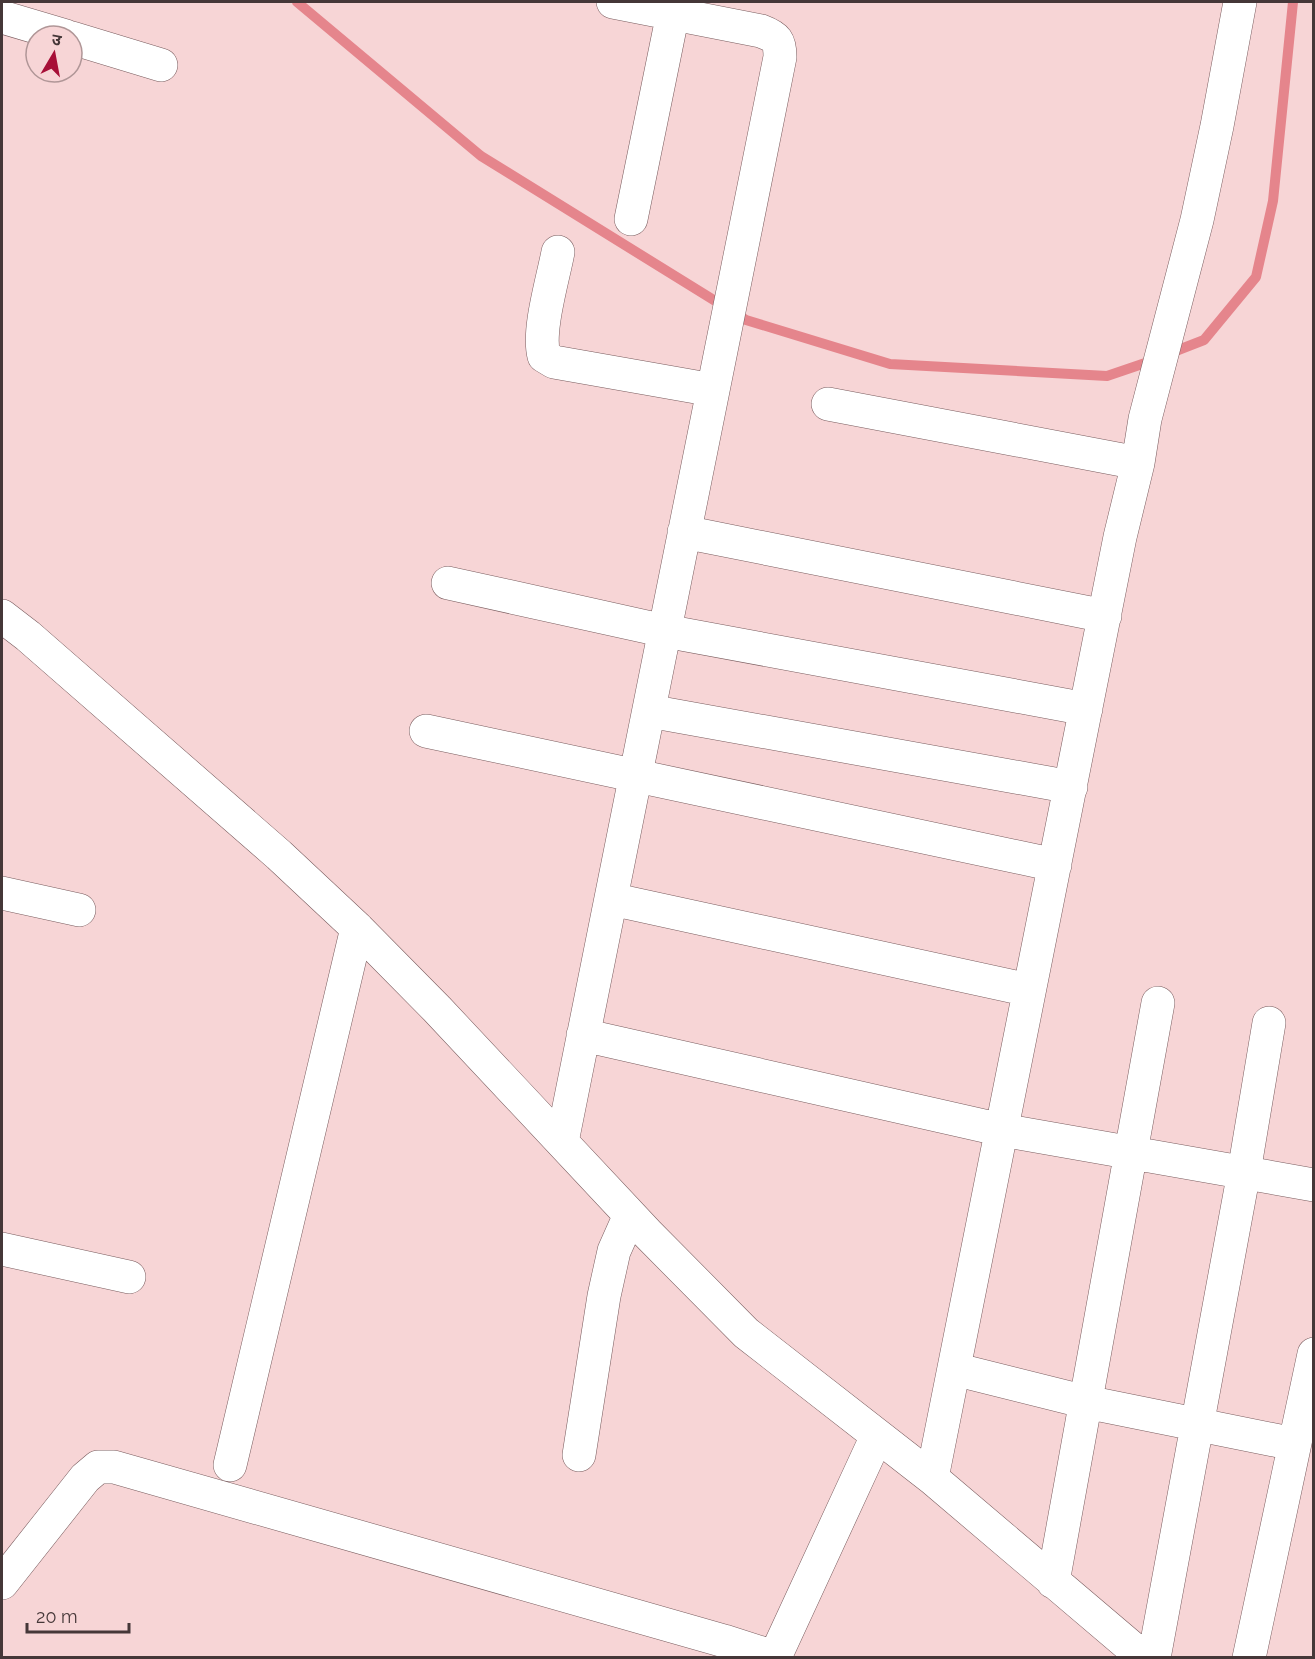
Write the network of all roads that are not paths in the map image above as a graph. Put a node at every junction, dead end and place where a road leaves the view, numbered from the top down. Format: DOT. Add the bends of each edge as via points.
graph roads {
  1 [pos="613,2"];
  2 [pos="1240,2"];
  3 [pos="673,14"];
  4 [pos="2,17"];
  5 [pos="26,24"];
  6 [pos="84,42"];
  7 [pos="161,65"];
  8 [pos="631,219"];
  9 [pos="558,252"];
  10 [pos="713,390"];
  11 [pos="828,404"];
  12 [pos="1138,463"];
  13 [pos="684,532"];
  14 [pos="448,583"];
  15 [pos="2,616"];
  16 [pos="1105,616"];
  17 [pos="665,631"];
  18 [pos="1086,709"];
  19 [pos="649,711"];
  20 [pos="426,731"];
  21 [pos="637,776"];
  22 [pos="1071,787"];
  23 [pos="1055,864"];
  24 [pos="2,893"];
  25 [pos="611,899"];
  26 [pos="79,909"];
  27 [pos="357,928"];
  28 [pos="1029,990"];
  29 [pos="1158,1003"];
  30 [pos="1269,1023"];
  31 [pos="583,1035"];
  32 [pos="1002,1130"];
  33 [pos="561,1142"];
  34 [pos="1132,1153"];
  35 [pos="1244,1173"];
  36 [pos="1314,1185"];
  37 [pos="630,1215"];
  38 [pos="2,1249"];
  39 [pos="129,1277"];
  40 [pos="1314,1354"];
  41 [pos="954,1369"];
  42 [pos="1086,1402"];
  43 [pos="1197,1424"];
  44 [pos="877,1436"];
  45 [pos="1294,1444"];
  46 [pos="579,1455"];
  47 [pos="230,1465"];
  48 [pos="932,1478"];
  49 [pos="1053,1582"];
  50 [pos="2,1583"];
  51 [pos="720,1649"];
  52 [pos="776,1657"];
  53 [pos="1144,1658"];
  54 [pos="1154,1658"];
  55 [pos="1249,1658"];
  1 -- 3 [label="street"];
  2 -- 12 [label="street" via="1197,220 1144,419"];
  3 -- 8 [label="street"];
  3 -- 10 [label="street" via="761,31 774,36 780,44"];
  4 -- 5 [label="street"];
  6 -- 7 [label="street"];
  9 -- 10 [label="street" via="543,332 544,356 554,362"];
  10 -- 13 [label="street"];
  11 -- 12 [label="street"];
  12 -- 16 [label="street"];
  13 -- 16 [label="street"];
  13 -- 17 [label="street"];
  14 -- 17 [label="street"];
  15 -- 27 [label="street" via="279,855"];
  16 -- 18 [label="street"];
  17 -- 18 [label="street"];
  17 -- 19 [label="street"];
  18 -- 22 [label="street"];
  19 -- 21 [label="street"];
  19 -- 22 [label="street"];
  20 -- 21 [label="street"];
  21 -- 23 [label="street"];
  21 -- 25 [label="street"];
  22 -- 23 [label="street"];
  23 -- 28 [label="street"];
  24 -- 26 [label="street"];
  25 -- 28 [label="street"];
  25 -- 31 [label="street"];
  27 -- 33 [label="street"];
  27 -- 47 [label="street"];
  28 -- 32 [label="street"];
  29 -- 34 [label="street"];
  30 -- 35 [label="street"];
  31 -- 32 [label="street"];
  31 -- 33 [label="street"];
  32 -- 34 [label="street"];
  32 -- 41 [label="street"];
  33 -- 37 [label="street"];
  34 -- 35 [label="street"];
  34 -- 42 [label="street"];
  35 -- 36 [label="street"];
  35 -- 43 [label="street"];
  37 -- 44 [label="street" via="746,1333"];
  37 -- 46 [label="street" via="614,1251 604,1296"];
  38 -- 39 [label="street"];
  40 -- 45 [label="street"];
  41 -- 42 [label="street"];
  41 -- 48 [label="street"];
  42 -- 43 [label="street"];
  42 -- 49 [label="street"];
  43 -- 45 [label="street"];
  43 -- 54 [label="street"];
  44 -- 48 [label="street"];
  44 -- 52 [label="street"];
  45 -- 55 [label="street"];
  48 -- 49 [label="street"];
  49 -- 53 [label="street"];
  50 -- 51 [label="street" via="85,1478 98,1467 114,1467"];
  51 -- 52 [label="street"];
}
